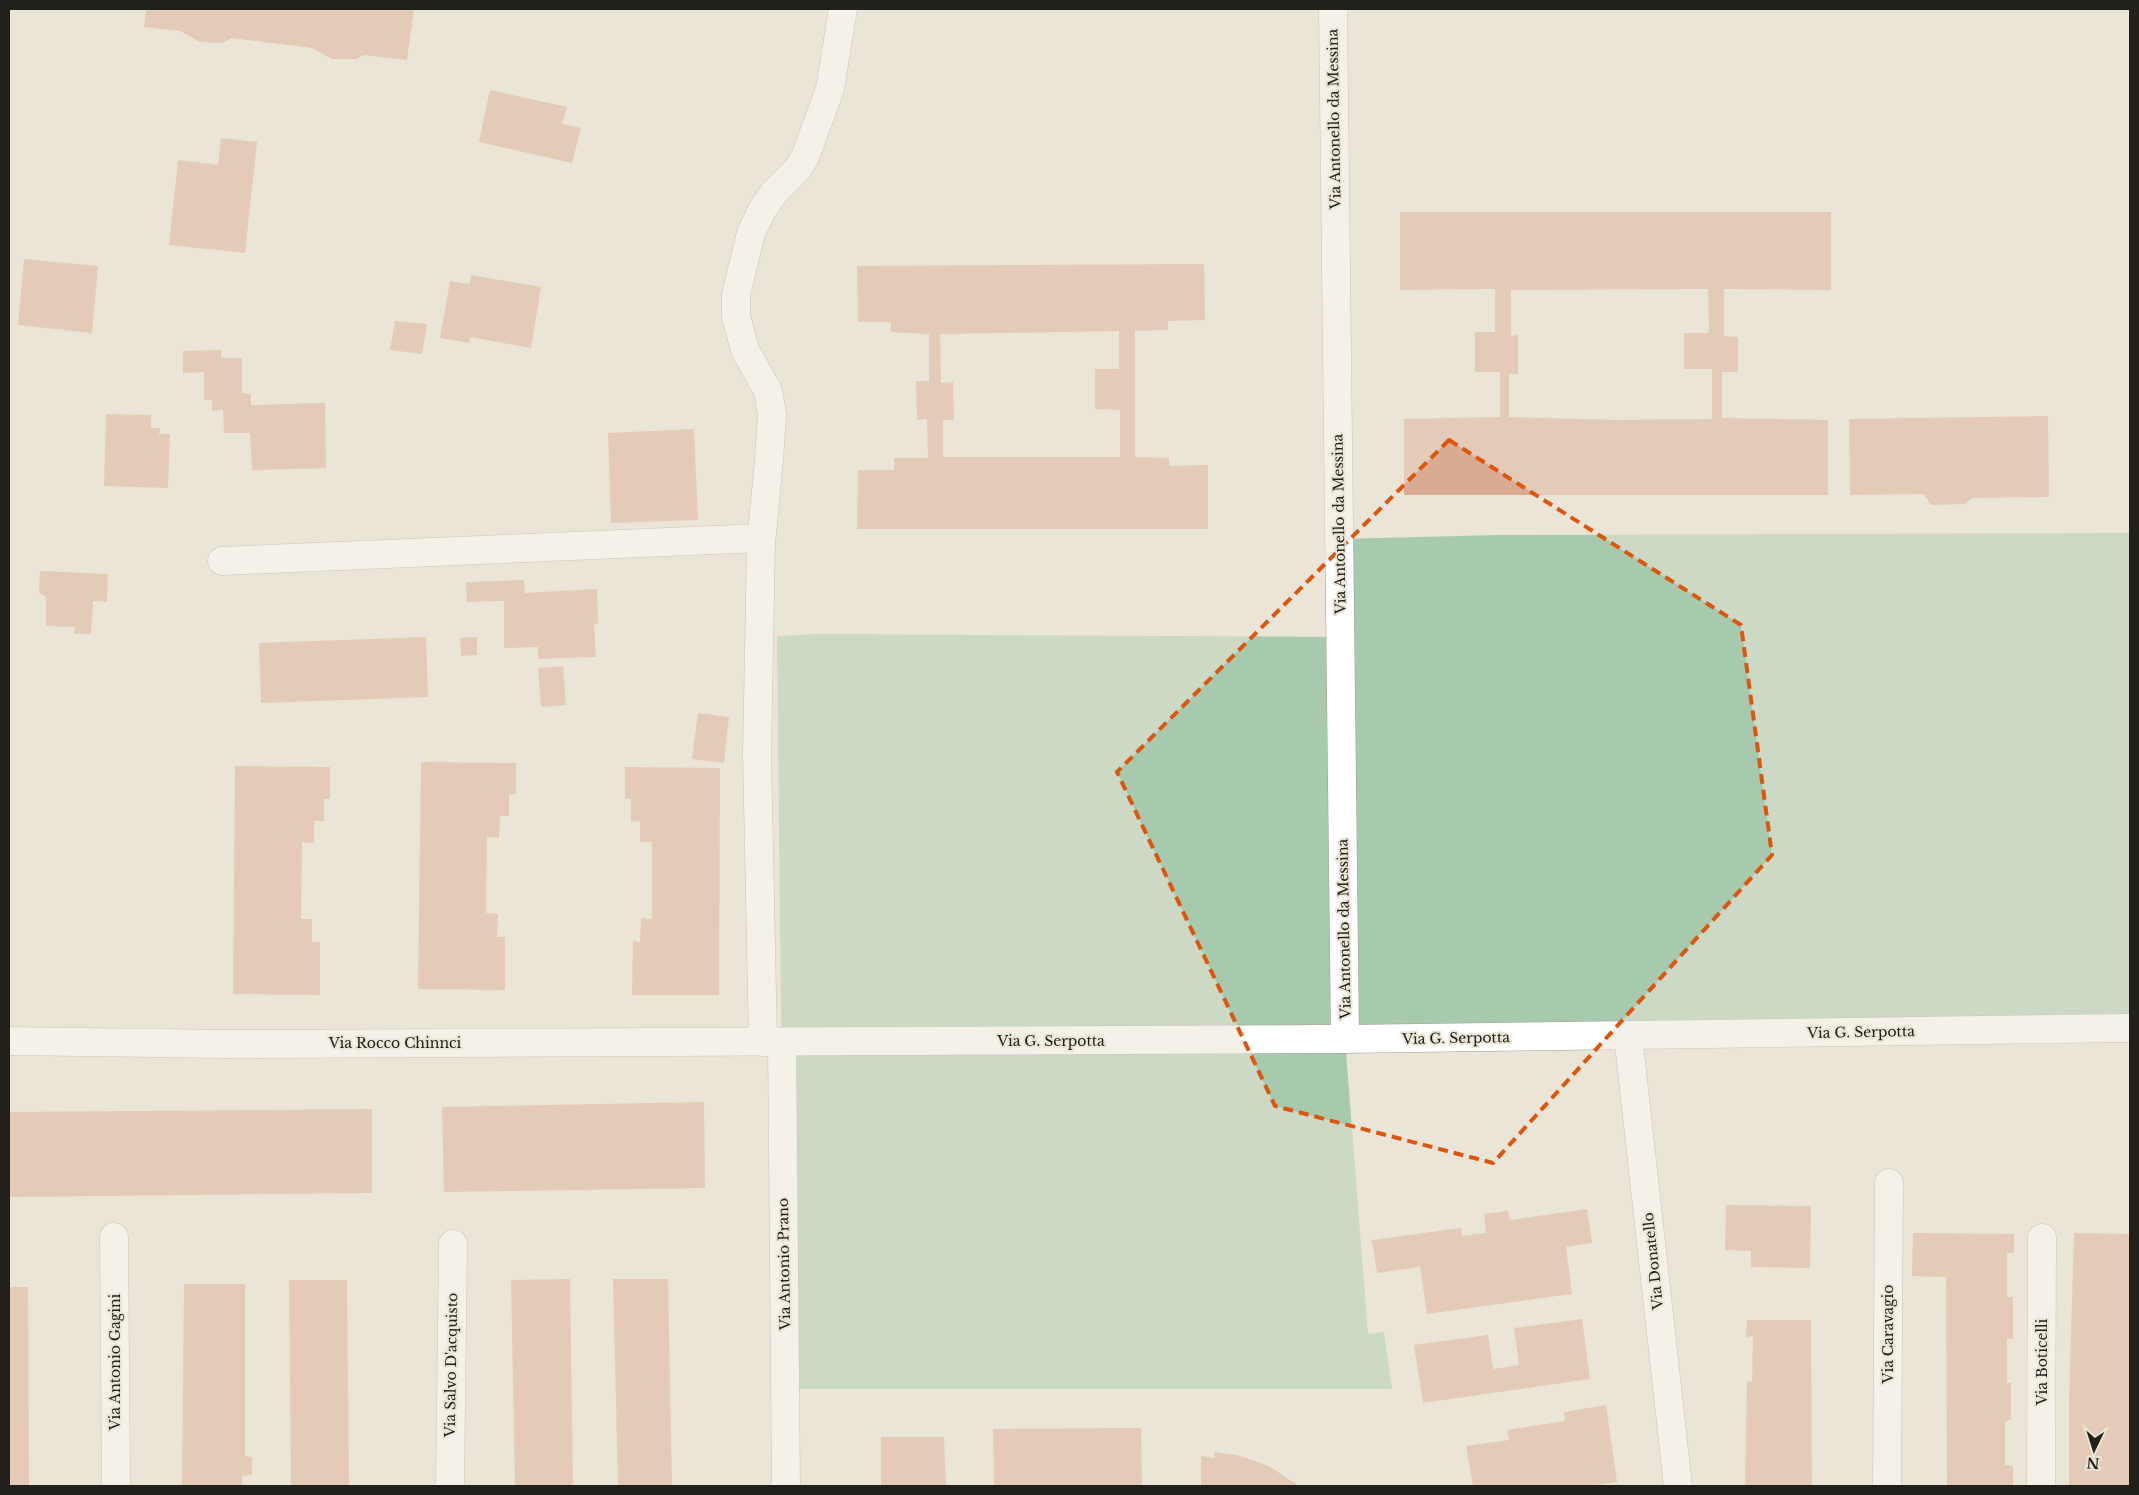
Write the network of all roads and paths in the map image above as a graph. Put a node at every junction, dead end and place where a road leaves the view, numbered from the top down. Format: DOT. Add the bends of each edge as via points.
graph roads {
  1 [pos="843,9"];
  2 [pos="1333,9"];
  3 [pos="762,538"];
  4 [pos="222,561"];
  5 [pos="2130,1028"];
  6 [pos="1628,1035"];
  7 [pos="1345,1039"];
  8 [pos="9,1041"];
  9 [pos="772,1042"];
  10 [pos="1889,1183"];
  11 [pos="114,1237"];
  12 [pos="2042,1238"];
  13 [pos="452,1244"];
  14 [pos="116,1486"];
  15 [pos="450,1486"];
  16 [pos="786,1486"];
  17 [pos="1678,1486"];
  18 [pos="1887,1486"];
  19 [pos="2041,1486"];
  1 -- 3 [label="street, Via Antonio Prano" via="830,89 805,157 762,210 751,233 736,295 736,316 744,350 768,391 772,414"];
  2 -- 7 [label="street, Via Antonello da Messina"];
  3 -- 4 [label="street"];
  3 -- 9 [label="street, Via Antonio Prano" via="757,754"];
  5 -- 6 [label="street, Via G. Serpotta"];
  6 -- 7 [label="street, Via G. Serpotta"];
  6 -- 17 [label="street, Via Donatello"];
  7 -- 9 [label="street, Via G. Serpotta"];
  8 -- 9 [label="street, Via Rocco Chinnci" via="228,1044"];
  9 -- 16 [label="street, Via Antonio Prano"];
  10 -- 18 [label="street, Via Caravagio"];
  11 -- 14 [label="street, Via Antonio Gagini"];
  12 -- 19 [label="street, Via Boticelli"];
  13 -- 15 [label="street, Via Salvo D'acquisto"];
}
